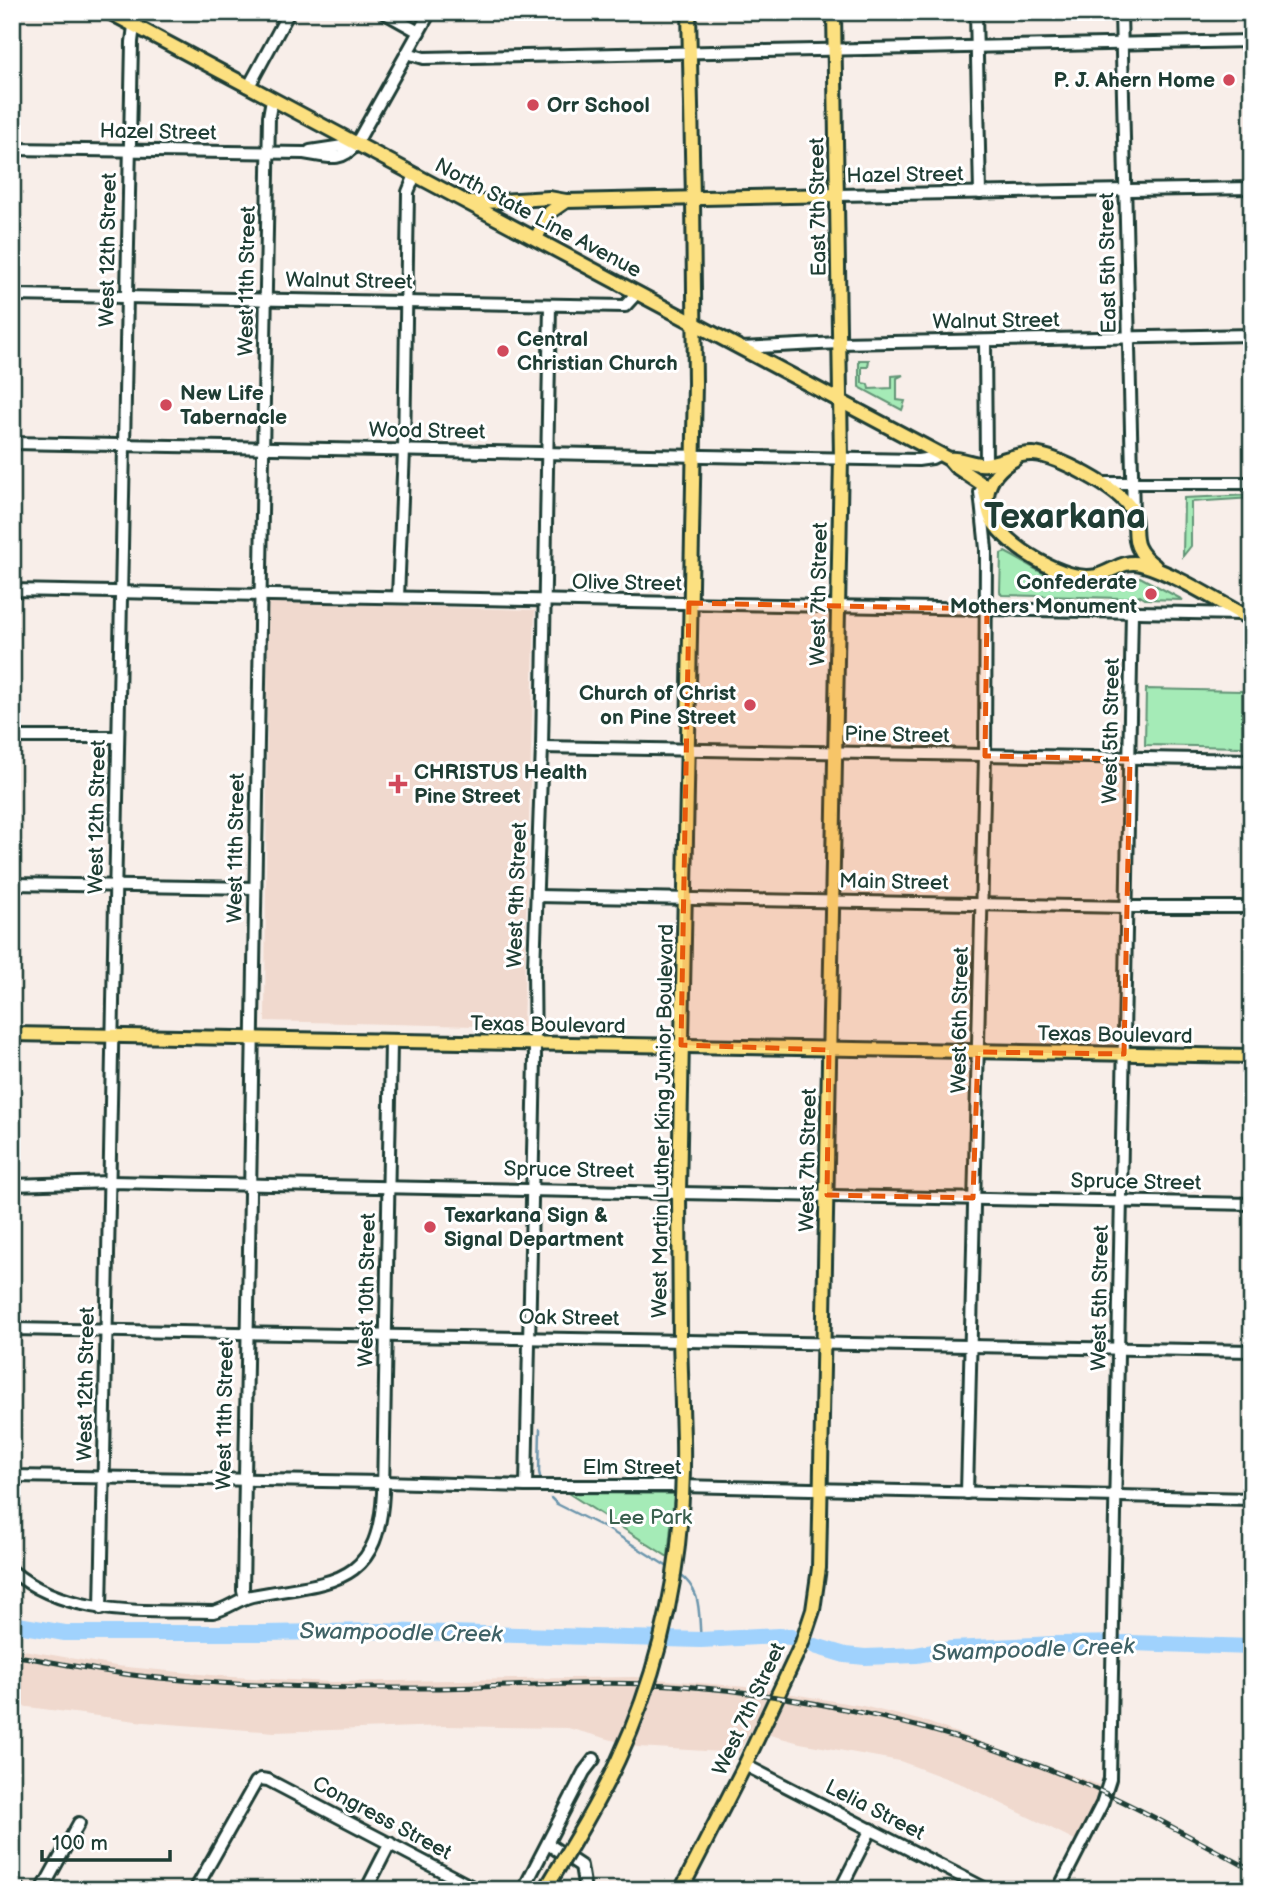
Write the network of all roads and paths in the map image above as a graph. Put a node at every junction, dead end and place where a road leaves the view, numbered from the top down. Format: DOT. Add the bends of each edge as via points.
graph roads {
  1 [pos="109,12"];
  2 [pos="139,12"];
  3 [pos="289,12"];
  4 [pos="383,12"];
  5 [pos="430,12"];
  6 [pos="689,12"];
  7 [pos="834,12"];
  8 [pos="976,12"];
  9 [pos="1121,12"];
  10 [pos="134,26"];
  11 [pos="419,32"];
  12 [pos="1252,41"];
  13 [pos="1122,44"];
  14 [pos="977,46"];
  15 [pos="834,48"];
  16 [pos="689,52"];
  17 [pos="407,53"];
  18 [pos="249,86"];
  19 [pos="272,99"];
  20 [pos="356,144"];
  21 [pos="12,149"];
  22 [pos="130,150"];
  23 [pos="269,153"];
  24 [pos="415,175"];
  25 [pos="1252,188"];
  26 [pos="1126,191"];
  27 [pos="980,193"];
  28 [pos="837,195"];
  29 [pos="694,199"];
  30 [pos="566,201"];
  31 [pos="468,203"];
  32 [pos="536,238"];
  33 [pos="637,293"];
  34 [pos="12,295"];
  35 [pos="126,297"];
  36 [pos="266,299"];
  37 [pos="407,302"];
  38 [pos="550,305"];
  39 [pos="694,323"];
  40 [pos="1252,335"];
  41 [pos="1128,338"];
  42 [pos="985,341"];
  43 [pos="839,343"];
  44 [pos="741,348"];
  45 [pos="841,401"];
  46 [pos="12,443"];
  47 [pos="124,444"];
  48 [pos="264,448"];
  49 [pos="404,450"];
  50 [pos="548,453"];
  51 [pos="693,455"];
  52 [pos="1024,455"];
  53 [pos="945,456"];
  54 [pos="841,458"];
  55 [pos="986,464"];
  56 [pos="974,477"];
  57 [pos="1103,483"];
  58 [pos="1252,483"];
  59 [pos="1132,485"];
  60 [pos="987,496"];
  61 [pos="1133,513"];
  62 [pos="1134,537"];
  63 [pos="1008,539"];
  64 [pos="986,547"];
  65 [pos="1118,565"];
  66 [pos="1173,578"];
  67 [pos="12,590"];
  68 [pos="121,592"];
  69 [pos="260,594"];
  70 [pos="398,597"];
  71 [pos="544,601"];
  72 [pos="690,603"];
  73 [pos="838,607"];
  74 [pos="987,609"];
  75 [pos="1132,611"];
  76 [pos="1247,617"];
  77 [pos="12,737"];
  78 [pos="118,737"];
  79 [pos="542,747"];
  80 [pos="688,750"];
  81 [pos="835,753"];
  82 [pos="985,756"];
  83 [pos="1130,759"];
  84 [pos="1252,760"];
  85 [pos="12,884"];
  86 [pos="116,887"];
  87 [pos="255,888"];
  88 [pos="537,895"];
  89 [pos="684,898"];
  90 [pos="833,901"];
  91 [pos="982,903"];
  92 [pos="1127,907"];
  93 [pos="1252,907"];
  94 [pos="12,1034"];
  95 [pos="112,1035"];
  96 [pos="251,1038"];
  97 [pos="391,1042"];
  98 [pos="534,1044"];
  99 [pos="681,1045"];
  100 [pos="828,1050"];
  101 [pos="978,1052"];
  102 [pos="1124,1054"];
  103 [pos="1252,1056"];
  104 [pos="110,1182"];
  105 [pos="250,1184"];
  106 [pos="12,1185"];
  107 [pos="389,1187"];
  108 [pos="532,1189"];
  109 [pos="679,1192"];
  110 [pos="827,1195"];
  111 [pos="974,1198"];
  112 [pos="1122,1201"];
  113 [pos="1252,1204"];
  114 [pos="12,1328"];
  115 [pos="106,1330"];
  116 [pos="246,1331"];
  117 [pos="386,1335"];
  118 [pos="528,1336"];
  119 [pos="680,1339"];
  120 [pos="824,1342"];
  121 [pos="971,1346"];
  122 [pos="1118,1349"];
  123 [pos="1252,1351"];
  124 [pos="12,1476"];
  125 [pos="104,1478"];
  126 [pos="244,1480"];
  127 [pos="383,1482"];
  128 [pos="526,1486"];
  129 [pos="821,1490"];
  130 [pos="967,1493"];
  131 [pos="1116,1496"];
  132 [pos="1252,1499"];
  133 [pos="12,1571"];
  134 [pos="245,1598"];
  135 [pos="101,1609"];
  136 [pos="594,1759"];
  137 [pos="745,1765"];
  138 [pos="79,1823"];
  139 [pos="871,1829"];
  140 [pos="390,1843"];
  141 [pos="548,1844"];
  142 [pos="12,1885"];
  143 [pos="20,1890"];
  144 [pos="42,1890"];
  145 [pos="195,1890"];
  146 [pos="366,1890"];
  147 [pos="478,1890"];
  148 [pos="523,1890"];
  149 [pos="545,1890"];
  150 [pos="585,1890"];
  151 [pos="681,1890"];
  152 [pos="840,1890"];
  153 [pos="988,1890"];
  154 [pos="1058,1890"];
  1 -- 10 [label="main road, North State Line Avenue"];
  2 -- 10 [label="street, West 12th Street"];
  3 -- 18 [label="street"];
  4 -- 11 [label="street"];
  5 -- 11 [label="street"];
  6 -- 16 [label="main road, West Martin Luther King Junior Boulevard"];
  7 -- 15 [label="main road, East 7th Street"];
  8 -- 14 [label="street"];
  9 -- 13 [label="street, East 5th Street"];
  10 -- 18 [label="main road, North State Line Avenue"];
  10 -- 22 [label="street, West 12th Street"];
  11 -- 17 [label="street"];
  12 -- 13 [label="street"];
  13 -- 14 [label="street"];
  13 -- 26 [label="street, East 5th Street"];
  14 -- 15 [label="street"];
  14 -- 27 [label="street"];
  15 -- 16 [label="street"];
  15 -- 28 [label="main road, East 7th Street"];
  16 -- 17 [label="street" via="424,58"];
  16 -- 29 [label="main road, West Martin Luther King Junior Boulevard"];
  17 -- 20 [label="street"];
  18 -- 19 [label="main road, North State Line Avenue"];
  19 -- 20 [label="main road, North State Line Avenue"];
  19 -- 23 [label="street, West 11th Street"];
  20 -- 23 [label="street, Hazel Street" via="344,156"];
  20 -- 24 [label="main road, North State Line Avenue"];
  21 -- 22 [label="street, Hazel Street"];
  22 -- 23 [label="street, Hazel Street"];
  22 -- 35 [label="street, West 12th Street"];
  23 -- 36 [label="street, West 11th Street"];
  24 -- 31 [label="main road, North State Line Avenue"];
  24 -- 37 [label="street" via="408,192"];
  25 -- 26 [label="street, Hazel Street"];
  26 -- 27 [label="street, Hazel Street"];
  26 -- 41 [label="street, East 5th Street"];
  27 -- 28 [label="street, Hazel Street"];
  28 -- 29 [label="main road, Hazel Street"];
  28 -- 43 [label="main road, East 7th Street"];
  29 -- 30 [label="main road, Hazel Street"];
  29 -- 39 [label="main road, West Martin Luther King Junior Boulevard"];
  30 -- 31 [label="main road, Hazel Street"];
  30 -- 32 [label="main road" via="550,212"];
  31 -- 32 [label="main road, North State Line Avenue"];
  32 -- 33 [label="main road, North State Line Avenue"];
  33 -- 38 [label="street, Walnut Street" via="625,306"];
  33 -- 39 [label="main road, North State Line Avenue"];
  34 -- 35 [label="street, Walnut Street"];
  35 -- 36 [label="street, Walnut Street"];
  35 -- 47 [label="street, West 12th Street"];
  36 -- 37 [label="street, Walnut Street"];
  36 -- 48 [label="street, West 11th Street"];
  37 -- 38 [label="street, Walnut Street"];
  37 -- 49 [label="street"];
  38 -- 50 [label="street, West 9th Street"];
  39 -- 44 [label="main road, North State Line Avenue"];
  39 -- 51 [label="main road, West Martin Luther King Junior Boulevard"];
  40 -- 41 [label="street, Walnut Street"];
  41 -- 42 [label="street, Walnut Street"];
  41 -- 59 [label="street, East 5th Street"];
  42 -- 43 [label="street, Walnut Street"];
  42 -- 55 [label="street"];
  43 -- 44 [label="street, Walnut Street"];
  43 -- 45 [label="main road, East 7th Street"];
  44 -- 45 [label="main road, North State Line Avenue"];
  45 -- 53 [label="main road, North State Line Avenue"];
  45 -- 54 [label="main road, West 7th Street"];
  46 -- 47 [label="street, Wood Street"];
  47 -- 48 [label="street, Wood Street"];
  47 -- 68 [label="street, West 12th Street"];
  48 -- 49 [label="street, Wood Street"];
  48 -- 69 [label="street, West 11th Street"];
  49 -- 50 [label="street, Wood Street"];
  49 -- 70 [label="street"];
  50 -- 51 [label="street, Wood Street"];
  50 -- 71 [label="street, West 9th Street"];
  51 -- 54 [label="street, Wood Street"];
  51 -- 72 [label="main road, West Martin Luther King Junior Boulevard"];
  52 -- 55 [label="main road, North State Line Avenue"];
  52 -- 57 [label="main road, North State Line Avenue" via="1041,456"];
  52 -- 60 [label="main road" via="997,473"];
  53 -- 54 [label="street, Wood Street"];
  53 -- 55 [label="main road, North State Line Avenue"];
  53 -- 56 [label="main road, North State Line Avenue"];
  54 -- 73 [label="main road, West 7th Street"];
  56 -- 60 [label="main road, North State Line Avenue"];
  56 -- 64 [label="street, West 6th Street"];
  57 -- 59 [label="street"];
  57 -- 61 [label="main road, North State Line Avenue" via="1118,493"];
  58 -- 59 [label="street"];
  59 -- 61 [label="street, East 5th Street"];
  60 -- 63 [label="main road, North State Line Avenue" via="991,517"];
  61 -- 62 [label="main road"];
  62 -- 65 [label="main road"];
  62 -- 66 [label="main road, North State Line Avenue" via="1146,559"];
  63 -- 64 [label="street" via="994,539"];
  63 -- 65 [label="main road, North State Line Avenue" via="1075,577 1104,574"];
  64 -- 74 [label="street, West 6th Street"];
  65 -- 66 [label="main road, North State Line Avenue" via="1139,563"];
  66 -- 76 [label="main road, North State Line Avenue"];
  67 -- 68 [label="street, Olive Street"];
  68 -- 69 [label="street, Olive Street"];
  68 -- 78 [label="street, West 12th Street"];
  69 -- 70 [label="street, Olive Street"];
  69 -- 87 [label="street, West 11th Street"];
  70 -- 71 [label="street, Olive Street"];
  71 -- 72 [label="street, Olive Street"];
  71 -- 79 [label="street, West 9th Street"];
  72 -- 73 [label="street, Olive Street"];
  72 -- 80 [label="main road, West Martin Luther King Junior Boulevard"];
  73 -- 74 [label="street, Olive Street"];
  73 -- 81 [label="main road, West 7th Street"];
  74 -- 75 [label="street, Olive Street"];
  74 -- 82 [label="street, West 6th Street"];
  75 -- 76 [label="street, Olive Street"];
  75 -- 83 [label="street, West 5th Street"];
  77 -- 78 [label="street"];
  78 -- 86 [label="street, West 12th Street"];
  79 -- 80 [label="street, Pine Street"];
  79 -- 88 [label="street, West 9th Street"];
  80 -- 81 [label="street, Pine Street"];
  80 -- 89 [label="main road, West Martin Luther King Junior Boulevard"];
  81 -- 82 [label="street, Pine Street"];
  81 -- 90 [label="main road, West 7th Street"];
  82 -- 83 [label="street, Pine Street"];
  82 -- 91 [label="street, West 6th Street"];
  83 -- 84 [label="street, Pine Street"];
  83 -- 92 [label="street, West 5th Street"];
  85 -- 86 [label="street"];
  86 -- 87 [label="street"];
  86 -- 95 [label="street, West 12th Street"];
  87 -- 96 [label="street, West 11th Street"];
  88 -- 89 [label="street, Main Street"];
  88 -- 98 [label="street, West 9th Street"];
  89 -- 90 [label="street, Main Street"];
  89 -- 99 [label="main road, West Martin Luther King Junior Boulevard"];
  90 -- 91 [label="street, Main Street"];
  90 -- 100 [label="main road, West 7th Street"];
  91 -- 92 [label="street, Main Street"];
  91 -- 101 [label="street, West 6th Street"];
  92 -- 93 [label="street, Main Street"];
  92 -- 102 [label="street, West 5th Street"];
  94 -- 95 [label="main road, Texas Boulevard"];
  95 -- 96 [label="main road, Texas Boulevard"];
  95 -- 104 [label="street, West 12th Street"];
  96 -- 97 [label="main road, Texas Boulevard"];
  96 -- 105 [label="street, West 11th Street"];
  97 -- 98 [label="main road, Texas Boulevard"];
  97 -- 107 [label="street, West 10th Street"];
  98 -- 99 [label="main road, Texas Boulevard"];
  98 -- 108 [label="street, West 9th Street"];
  99 -- 100 [label="main road, Texas Boulevard"];
  99 -- 109 [label="main road, West Martin Luther King Junior Boulevard"];
  100 -- 101 [label="main road, Texas Boulevard"];
  100 -- 110 [label="main road, West 7th Street"];
  101 -- 102 [label="main road, Texas Boulevard"];
  101 -- 111 [label="street, West 6th Street"];
  102 -- 103 [label="main road, Texas Boulevard"];
  102 -- 112 [label="street, West 5th Street"];
  104 -- 105 [label="street, Spruce Street"];
  104 -- 106 [label="street, Spruce Street"];
  104 -- 115 [label="street, West 12th Street"];
  105 -- 107 [label="street, Spruce Street"];
  105 -- 116 [label="street, West 11th Street"];
  107 -- 108 [label="street, Spruce Street"];
  107 -- 117 [label="street, West 10th Street"];
  108 -- 109 [label="street, Spruce Street"];
  108 -- 118 [label="street, West 9th Street"];
  109 -- 110 [label="street, Spruce Street"];
  109 -- 119 [label="main road, West Martin Luther King Junior Boulevard"];
  110 -- 111 [label="street, Spruce Street"];
  110 -- 120 [label="main road, West 7th Street"];
  111 -- 112 [label="street, Spruce Street"];
  111 -- 121 [label="street, West 6th Street"];
  112 -- 113 [label="street, Spruce Street"];
  112 -- 122 [label="street, West 5th Street"];
  114 -- 115 [label="street, Oak Street"];
  115 -- 116 [label="street, Oak Street"];
  115 -- 125 [label="street, West 12th Street"];
  116 -- 117 [label="street, Oak Street"];
  116 -- 126 [label="street, West 11th Street"];
  117 -- 118 [label="street, Oak Street"];
  117 -- 127 [label="street, West 10th Street"];
  118 -- 119 [label="street, Oak Street"];
  118 -- 128 [label="street, West 9th Street"];
  119 -- 120 [label="street, Oak Street"];
  119 -- 149 [label="main road, West Martin Luther King Junior Boulevard, bridge" via="681,1531 661,1642 618,1760"];
  120 -- 121 [label="street, Oak Street"];
  120 -- 129 [label="main road, West 7th Street"];
  121 -- 122 [label="street, Oak Street"];
  121 -- 130 [label="street, West 6th Street"];
  122 -- 123 [label="street, Oak Street"];
  122 -- 131 [label="street, West 5th Street"];
  124 -- 125 [label="street, Elm Street"];
  125 -- 126 [label="street, Elm Street"];
  125 -- 135 [label="street, West 12th Street"];
  126 -- 127 [label="street, Elm Street"];
  126 -- 134 [label="street, West 11th Street"];
  127 -- 128 [label="street, Elm Street"];
  127 -- 134 [label="street, West 10th Street" via="377,1538 360,1563 330,1583"];
  128 -- 129 [label="street, Elm Street"];
  129 -- 130 [label="street, Elm Street"];
  129 -- 137 [label="main road, West 7th Street" via="813,1610"];
  130 -- 131 [label="street, Elm Street"];
  131 -- 132 [label="street, Elm Street"];
  131 -- 154 [label="street, West 5th Street" via="1108,1786"];
  133 -- 135 [label="street" via="46,1593"];
  134 -- 135 [label="street" via="213,1612"];
  136 -- 141 [label="street"];
  137 -- 139 [label="street, Lelia Street"];
  137 -- 151 [label="main road, West 7th Street"];
  138 -- 144 [label="street"];
  139 -- 152 [label="street"];
  139 -- 153 [label="street, Lelia Street"];
  140 -- 145 [label="street, Congress Street" via="261,1779"];
  140 -- 146 [label="street"];
  140 -- 147 [label="street, Congress Street"];
  141 -- 148 [label="street"];
  141 -- 150 [label="street" via="581,1866"];
  142 -- 143 [label="street"];
}
